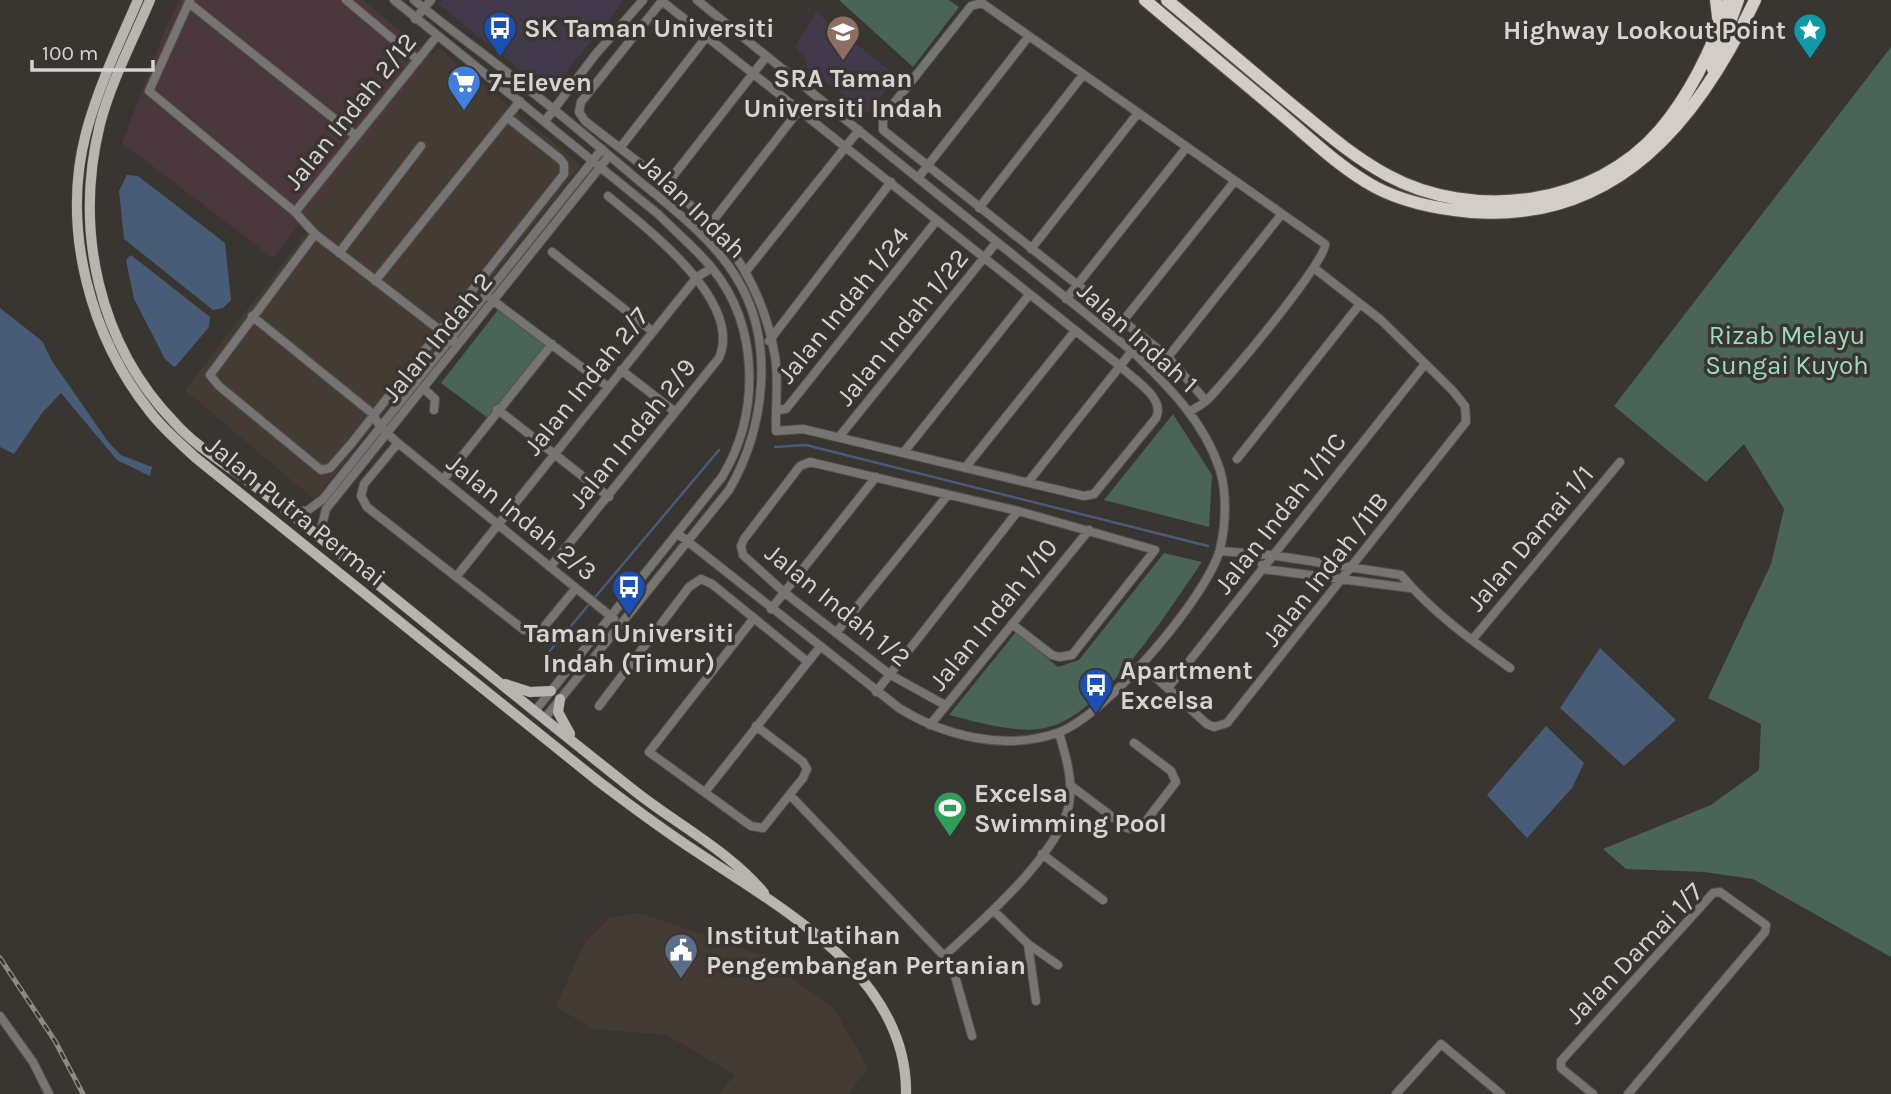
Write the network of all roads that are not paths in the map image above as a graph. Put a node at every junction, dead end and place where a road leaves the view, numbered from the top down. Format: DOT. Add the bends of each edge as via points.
graph roads {
  1 [pos="138,0"];
  2 [pos="150,0"];
  3 [pos="346,0"];
  4 [pos="394,0"];
  5 [pos="415,0"];
  6 [pos="431,0"];
  7 [pos="643,0"];
  8 [pos="697,0"];
  9 [pos="1145,0"];
  10 [pos="1167,0"];
  11 [pos="1716,0"];
  12 [pos="1729,0"];
  13 [pos="1738,0"];
  14 [pos="1755,0"];
  15 [pos="190,2"];
  16 [pos="424,9"];
  17 [pos="415,19"];
  18 [pos="1719,29"];
  19 [pos="708,35"];
  20 [pos="437,36"];
  21 [pos="1029,36"];
  22 [pos="475,48"];
  23 [pos="766,57"];
  24 [pos="467,59"];
  25 [pos="418,60"];
  26 [pos="754,72"];
  27 [pos="1083,75"];
  28 [pos="1709,80"];
  29 [pos="520,101"];
  30 [pos="554,109"];
  31 [pos="800,109"];
  32 [pos="1138,113"];
  33 [pos="507,117"];
  34 [pos="545,121"];
  35 [pos="859,130"];
  36 [pos="356,136"];
  37 [pos="421,146"];
  38 [pos="846,146"];
  39 [pos="620,148"];
  40 [pos="1186,148"];
  41 [pos="602,149"];
  42 [pos="609,156"];
  43 [pos="593,161"];
  44 [pos="600,167"];
  45 [pos="927,167"];
  46 [pos="918,178"];
  47 [pos="891,182"];
  48 [pos="1234,182"];
  49 [pos="666,185"];
  50 [pos="608,196"];
  51 [pos="979,208"];
  52 [pos="295,212"];
  53 [pos="1281,215"];
  54 [pos="937,220"];
  55 [pos="712,222"];
  56 [pos="315,234"];
  57 [pos="996,243"];
  58 [pos="1031,249"];
  59 [pos="552,252"];
  60 [pos="339,253"];
  61 [pos="984,259"];
  62 [pos="712,268"];
  63 [pos="1314,268"];
  64 [pos="747,270"];
  65 [pos="697,277"];
  66 [pos="375,281"];
  67 [pos="1077,286"];
  68 [pos="486,295"];
  69 [pos="1029,295"];
  70 [pos="1066,299"];
  71 [pos="494,301"];
  72 [pos="1360,304"];
  73 [pos="252,316"];
  74 [pos="1123,321"];
  75 [pos="439,330"];
  76 [pos="652,331"];
  77 [pos="1075,331"];
  78 [pos="450,338"];
  79 [pos="771,340"];
  80 [pos="458,344"];
  81 [pos="552,344"];
  82 [pos="760,348"];
  83 [pos="1132,351"];
  84 [pos="747,353"];
  85 [pos="1168,357"];
  86 [pos="1425,363"];
  87 [pos="1120,366"];
  88 [pos="621,370"];
  89 [pos="608,387"];
  90 [pos="423,388"];
  91 [pos="1206,401"];
  92 [pos="497,409"];
  93 [pos="433,410"];
  94 [pos="778,410"];
  95 [pos="674,411"];
  96 [pos="1190,411"];
  97 [pos="373,414"];
  98 [pos="380,427"];
  99 [pos="387,433"];
  100 [pos="839,437"];
  101 [pos="398,443"];
  102 [pos="904,452"];
  103 [pos="554,454"];
  104 [pos="1237,459"];
  105 [pos="1620,462"];
  106 [pos="965,468"];
  107 [pos="876,477"];
  108 [pos="443,480"];
  109 [pos="1029,481"];
  110 [pos="947,496"];
  111 [pos="608,497"];
  112 [pos="285,510"];
  113 [pos="1018,511"];
  114 [pos="499,525"];
  115 [pos="1088,530"];
  116 [pos="677,533"];
  117 [pos="687,540"];
  118 [pos="336,551"];
  119 [pos="1220,551"];
  120 [pos="1259,554"];
  121 [pos="1271,555"];
  122 [pos="551,566"];
  123 [pos="1351,566"];
  124 [pos="1263,569"];
  125 [pos="456,577"];
  126 [pos="1342,578"];
  127 [pos="576,588"];
  128 [pos="1410,588"];
  129 [pos="785,593"];
  130 [pos="771,609"];
  131 [pos="610,617"];
  132 [pos="754,618"];
  133 [pos="620,623"];
  134 [pos="1012,624"];
  135 [pos="836,633"];
  136 [pos="1472,640"];
  137 [pos="819,648"];
  138 [pos="808,662"];
  139 [pos="1142,666"];
  140 [pos="1510,668"];
  141 [pos="889,674"];
  142 [pos="495,680"];
  143 [pos="1167,688"];
  144 [pos="551,691"];
  145 [pos="876,692"];
  146 [pos="561,699"];
  147 [pos="501,702"];
  148 [pos="945,705"];
  149 [pos="599,706"];
  150 [pos="539,717"];
  151 [pos="756,726"];
  152 [pos="930,726"];
  153 [pos="1059,733"];
  154 [pos="1134,743"];
  155 [pos="580,745"];
  156 [pos="566,756"];
  157 [pos="1070,785"];
  158 [pos="705,792"];
  159 [pos="790,796"];
  160 [pos="1070,797"];
  161 [pos="1097,805"];
  162 [pos="1042,854"];
  163 [pos="1103,900"];
  164 [pos="772,901"];
  165 [pos="994,911"];
  166 [pos="1028,944"];
  167 [pos="944,956"];
  168 [pos="1058,965"];
  169 [pos="1036,1001"];
  170 [pos="0,1016"];
  171 [pos="972,1036"];
  172 [pos="1496,1092"];
  173 [pos="49,1094"];
  174 [pos="906,1094"];
  175 [pos="1396,1094"];
  176 [pos="1593,1094"];
  177 [pos="1628,1094"];
  1 -- 147 [label="main road, Jalan Putra Permai" via="86,134 77,192 79,240 91,297 116,360 152,415 196,458"];
  2 -- 112 [label="main road, Jalan Putra Permai" via="105,107 92,163 89,228 97,279 113,329 163,410 197,444"];
  3 -- 25 [label="street"];
  4 -- 17 [label="street, Jalan Indah"];
  5 -- 16 [label="street, Jalan Indah"];
  6 -- 16 [label="street"];
  7 -- 30 [label="street"];
  8 -- 23 [label="street, Jalan Indah 1"];
  9 -- 28 [label="highway" via="1365,180 1400,198 1449,210 1507,213 1533,209 1609,183 1662,144"];
  10 -- 18 [label="highway" via="1351,152 1414,187 1447,198 1483,202 1527,200 1560,192 1627,160 1680,104"];
  11 -- 18 [label="highway"];
  12 -- 18 [label="highway"];
  13 -- 28 [label="highway"];
  14 -- 28 [label="highway" via="1726,59"];
  15 -- 36 [label="street"];
  15 -- 52 [label="street" via="149,91"];
  16 -- 17 [label="street"];
  16 -- 22 [label="street, Jalan Indah"];
  17 -- 20 [label="street, Jalan Indah"];
  19 -- 26 [label="street"];
  19 -- 39 [label="street"];
  19 -- 39 [label="street" via="674,8 658,3 581,102 581,117"];
  20 -- 24 [label="street, Jalan Indah"];
  20 -- 25 [label="street, Jalan Indah 2/12"];
  21 -- 27 [label="street"];
  21 -- 45 [label="street"];
  21 -- 45 [label="street" via="982,3 971,6 881,122 883,130"];
  22 -- 24 [label="street"];
  22 -- 30 [label="street, Jalan Indah"];
  23 -- 26 [label="street"];
  23 -- 35 [label="street, Jalan Indah 1"];
  24 -- 29 [label="street, Jalan Indah"];
  25 -- 36 [label="street, Jalan Indah 2/12"];
  26 -- 31 [label="street"];
  26 -- 49 [label="street"];
  27 -- 32 [label="street"];
  27 -- 51 [label="street"];
  29 -- 33 [label="street"];
  29 -- 34 [label="street, Jalan Indah"];
  30 -- 34 [label="street"];
  30 -- 41 [label="street, Jalan Indah"];
  31 -- 38 [label="street"];
  31 -- 55 [label="street"];
  32 -- 40 [label="street"];
  32 -- 58 [label="street"];
  33 -- 66 [label="street"];
  33 -- 75 [label="street" via="560,159 565,169"];
  34 -- 43 [label="street, Jalan Indah"];
  35 -- 38 [label="street"];
  35 -- 46 [label="street, Jalan Indah 1"];
  36 -- 52 [label="street, Jalan Indah 2/12"];
  37 -- 60 [label="street"];
  38 -- 47 [label="street"];
  38 -- 64 [label="street"];
  39 -- 49 [label="street"];
  40 -- 48 [label="street"];
  40 -- 67 [label="street"];
  41 -- 42 [label="street, Jalan Indah"];
  41 -- 43 [label="street, Jalan Indah 2"];
  42 -- 44 [label="street, Jalan Indah 2"];
  42 -- 82 [label="street, Jalan Indah" via="676,211 723,259 746,296"];
  43 -- 44 [label="street, Jalan Indah"];
  43 -- 68 [label="street, Jalan Indah 2"];
  44 -- 62 [label="street, Jalan Indah" via="658,214"];
  44 -- 71 [label="street, Jalan Indah 2"];
  45 -- 46 [label="street"];
  45 -- 51 [label="street"];
  46 -- 57 [label="street, Jalan Indah 1"];
  47 -- 54 [label="street"];
  47 -- 79 [label="street"];
  48 -- 53 [label="street"];
  48 -- 74 [label="street"];
  49 -- 55 [label="street"];
  50 -- 65 [label="street"];
  51 -- 58 [label="street"];
  52 -- 56 [label="street"];
  53 -- 63 [label="street" via="1325,244 1326,251"];
  53 -- 85 [label="street"];
  54 -- 61 [label="street"];
  54 -- 94 [label="street, Jalan Indah 1/24" via="786,409"];
  55 -- 64 [label="street"];
  56 -- 60 [label="street"];
  56 -- 73 [label="street"];
  57 -- 61 [label="street, Jalan Indah 1/22"];
  57 -- 70 [label="street, Jalan Indah 1"];
  58 -- 67 [label="street"];
  59 -- 76 [label="street"];
  60 -- 66 [label="street"];
  61 -- 69 [label="street"];
  61 -- 100 [label="street, Jalan Indah 1/22"];
  62 -- 65 [label="street, Jalan Indah 2/7"];
  62 -- 84 [label="street, Jalan Indah" via="735,312"];
  63 -- 72 [label="street"];
  63 -- 91 [label="street"];
  64 -- 79 [label="street"];
  65 -- 76 [label="street, Jalan Indah 2/7"];
  65 -- 95 [label="street, Jalan Indah 2/9" via="723,330 723,348"];
  66 -- 75 [label="street"];
  67 -- 70 [label="street"];
  67 -- 74 [label="street"];
  68 -- 71 [label="street"];
  68 -- 78 [label="street, Jalan Indah 2"];
  69 -- 77 [label="street"];
  69 -- 102 [label="street"];
  70 -- 83 [label="street, Jalan Indah 1"];
  71 -- 80 [label="street, Jalan Indah 2"];
  71 -- 81 [label="street"];
  72 -- 86 [label="street"];
  72 -- 104 [label="street"];
  73 -- 97 [label="street"];
  73 -- 97 [label="street" via="210,375 316,468 326,470"];
  74 -- 85 [label="street"];
  75 -- 78 [label="street"];
  75 -- 97 [label="street"];
  76 -- 88 [label="street, Jalan Indah 2/7"];
  77 -- 87 [label="street"];
  77 -- 106 [label="street"];
  78 -- 80 [label="street"];
  78 -- 98 [label="street, Jalan Indah 2"];
  79 -- 82 [label="street"];
  79 -- 94 [label="street"];
  80 -- 90 [label="street, Jalan Indah 2"];
  81 -- 89 [label="street"];
  81 -- 92 [label="street"];
  82 -- 84 [label="street"];
  82 -- 117 [label="street, Jalan Indah" via="760,403 743,461 729,491"];
  83 -- 87 [label="street"];
  83 -- 96 [label="street, Jalan Indah 1"];
  84 -- 116 [label="street, Jalan Indah" via="751,387 747,415 731,461"];
  85 -- 91 [label="street"];
  86 -- 121 [label="street, Jalan Indah 1/11C"];
  86 -- 123 [label="street, Jalan Indah /11B" via="1462,401 1466,422"];
  87 -- 109 [label="street"];
  87 -- 109 [label="street" via="1157,401 1156,418 1090,496"];
  88 -- 89 [label="street, Jalan Indah 2/7"];
  88 -- 95 [label="street"];
  89 -- 103 [label="street, Jalan Indah 2/7"];
  90 -- 93 [label="street" via="435,399"];
  90 -- 99 [label="street, Jalan Indah 2"];
  91 -- 96 [label="street"];
  92 -- 103 [label="street"];
  92 -- 108 [label="street"];
  94 -- 100 [label="street" via="778,432 803,429"];
  95 -- 111 [label="street, Jalan Indah 2/9"];
  96 -- 119 [label="street, Jalan Indah 1" via="1220,471 1225,516"];
  97 -- 98 [label="street"];
  98 -- 99 [label="street, Jalan Indah 2/3"];
  98 -- 112 [label="street, Jalan Indah 2" via="313,508"];
  99 -- 101 [label="street, Jalan Indah 2/3"];
  99 -- 118 [label="street, Jalan Indah 2" via="321,519"];
  100 -- 102 [label="street"];
  101 -- 108 [label="street, Jalan Indah 2/3"];
  101 -- 125 [label="street" via="364,484 362,500"];
  102 -- 106 [label="street"];
  103 -- 111 [label="street"];
  103 -- 114 [label="street, Jalan Indah 2/7"];
  105 -- 136 [label="street, Jalan Damai 1/1"];
  106 -- 109 [label="street"];
  107 -- 110 [label="street"];
  107 -- 129 [label="street"];
  107 -- 129 [label="street, Jalan Indah 1/2" via="815,463 800,466 741,546 748,561"];
  108 -- 114 [label="street, Jalan Indah 2/3"];
  110 -- 113 [label="street"];
  110 -- 135 [label="street"];
  111 -- 122 [label="street, Jalan Indah 2/9"];
  112 -- 118 [label="main road, Jalan Putra Permai"];
  113 -- 115 [label="street"];
  113 -- 141 [label="street"];
  114 -- 122 [label="street, Jalan Indah 2/3"];
  114 -- 125 [label="street, Jalan Indah 2/7"];
  115 -- 134 [label="street, Jalan Indah 1/10"];
  115 -- 134 [label="street" via="1155,550 1072,655 1052,655"];
  116 -- 117 [label="street, Jalan Indah 1"];
  116 -- 131 [label="street, Jalan Indah"];
  117 -- 130 [label="street, Jalan Indah 1"];
  117 -- 133 [label="street, Jalan Indah"];
  118 -- 142 [label="main road, Jalan Putra Permai"];
  119 -- 120 [label="street"];
  119 -- 139 [label="street, Jalan Indah 1" via="1195,595"];
  120 -- 121 [label="street"];
  120 -- 124 [label="street"];
  121 -- 123 [label="street"];
  121 -- 124 [label="street, Jalan Indah 1/11C"];
  122 -- 127 [label="street, Jalan Indah 2/3"];
  123 -- 126 [label="street, Jalan Indah /11B"];
  123 -- 128 [label="street" via="1401,575"];
  124 -- 126 [label="street"];
  124 -- 143 [label="street, Jalan Indah 1/11C"];
  125 -- 127 [label="street" via="530,632 543,628"];
  126 -- 128 [label="street"];
  126 -- 143 [label="street, Jalan Indah /11B" via="1227,723 1207,724"];
  127 -- 131 [label="street, Jalan Indah 2/3"];
  128 -- 136 [label="street"];
  129 -- 130 [label="street"];
  129 -- 135 [label="street, Jalan Indah 1/2"];
  130 -- 137 [label="street, Jalan Indah 1"];
  131 -- 133 [label="street, Jalan Indah 2/3"];
  131 -- 144 [label="street, Jalan Indah"];
  132 -- 138 [label="street"];
  132 -- 149 [label="street" via="712,584 694,581"];
  132 -- 158 [label="street" via="649,749"];
  133 -- 146 [label="street, Jalan Indah"];
  134 -- 148 [label="street, Jalan Indah 1/10"];
  135 -- 141 [label="street, Jalan Indah 1/2"];
  136 -- 140 [label="street"];
  137 -- 138 [label="street"];
  137 -- 145 [label="street, Jalan Indah 1"];
  138 -- 151 [label="street"];
  139 -- 143 [label="street"];
  139 -- 153 [label="street, Jalan Indah 1" via="1088,715"];
  141 -- 145 [label="street"];
  141 -- 148 [label="street, Jalan Indah 1/2"];
  142 -- 144 [label="main road" via="530,692"];
  142 -- 150 [label="main road, Jalan Putra Permai"];
  144 -- 150 [label="street, Jalan Indah"];
  145 -- 152 [label="street, Jalan Indah 1"];
  146 -- 150 [label="street, Jalan Indah"];
  146 -- 155 [label="main road" via="560,718"];
  147 -- 150 [label="main road" via="528,719"];
  147 -- 156 [label="main road, Jalan Putra Permai"];
  148 -- 152 [label="street, Jalan Indah 1/10"];
  150 -- 155 [label="main road, Jalan Putra Permai"];
  150 -- 156 [label="main road"];
  151 -- 158 [label="street"];
  151 -- 159 [label="street" via="806,765"];
  152 -- 153 [label="street, Jalan Indah 1" via="1005,740"];
  153 -- 157 [label="street"];
  154 -- 161 [label="street" via="1174,774 1175,786 1139,830 1127,828"];
  155 -- 164 [label="main road, Jalan Putra Permai" via="654,807 751,878"];
  156 -- 164 [label="main road, Jalan Putra Permai" via="661,829"];
  157 -- 160 [label="street"];
  157 -- 161 [label="street"];
  158 -- 159 [label="street" via="755,828 767,825"];
  159 -- 167 [label="street"];
  160 -- 161 [label="street"];
  160 -- 162 [label="street" via="1065,819"];
  162 -- 163 [label="street"];
  162 -- 165 [label="street"];
  164 -- 174 [label="main road, Jalan Putra Permai" via="851,967 887,1012 903,1055"];
  165 -- 166 [label="street"];
  165 -- 167 [label="street"];
  166 -- 168 [label="street"];
  166 -- 169 [label="street"];
  167 -- 171 [label="street" via="953,970"];
  170 -- 173 [label="street"];
  172 -- 175 [label="street" via="1441,1044"];
  176 -- 177 [label="street, Jalan Damai 1/7" via="1560,1066 1566,1055 1713,893 1720,892 1766,928"];
}
